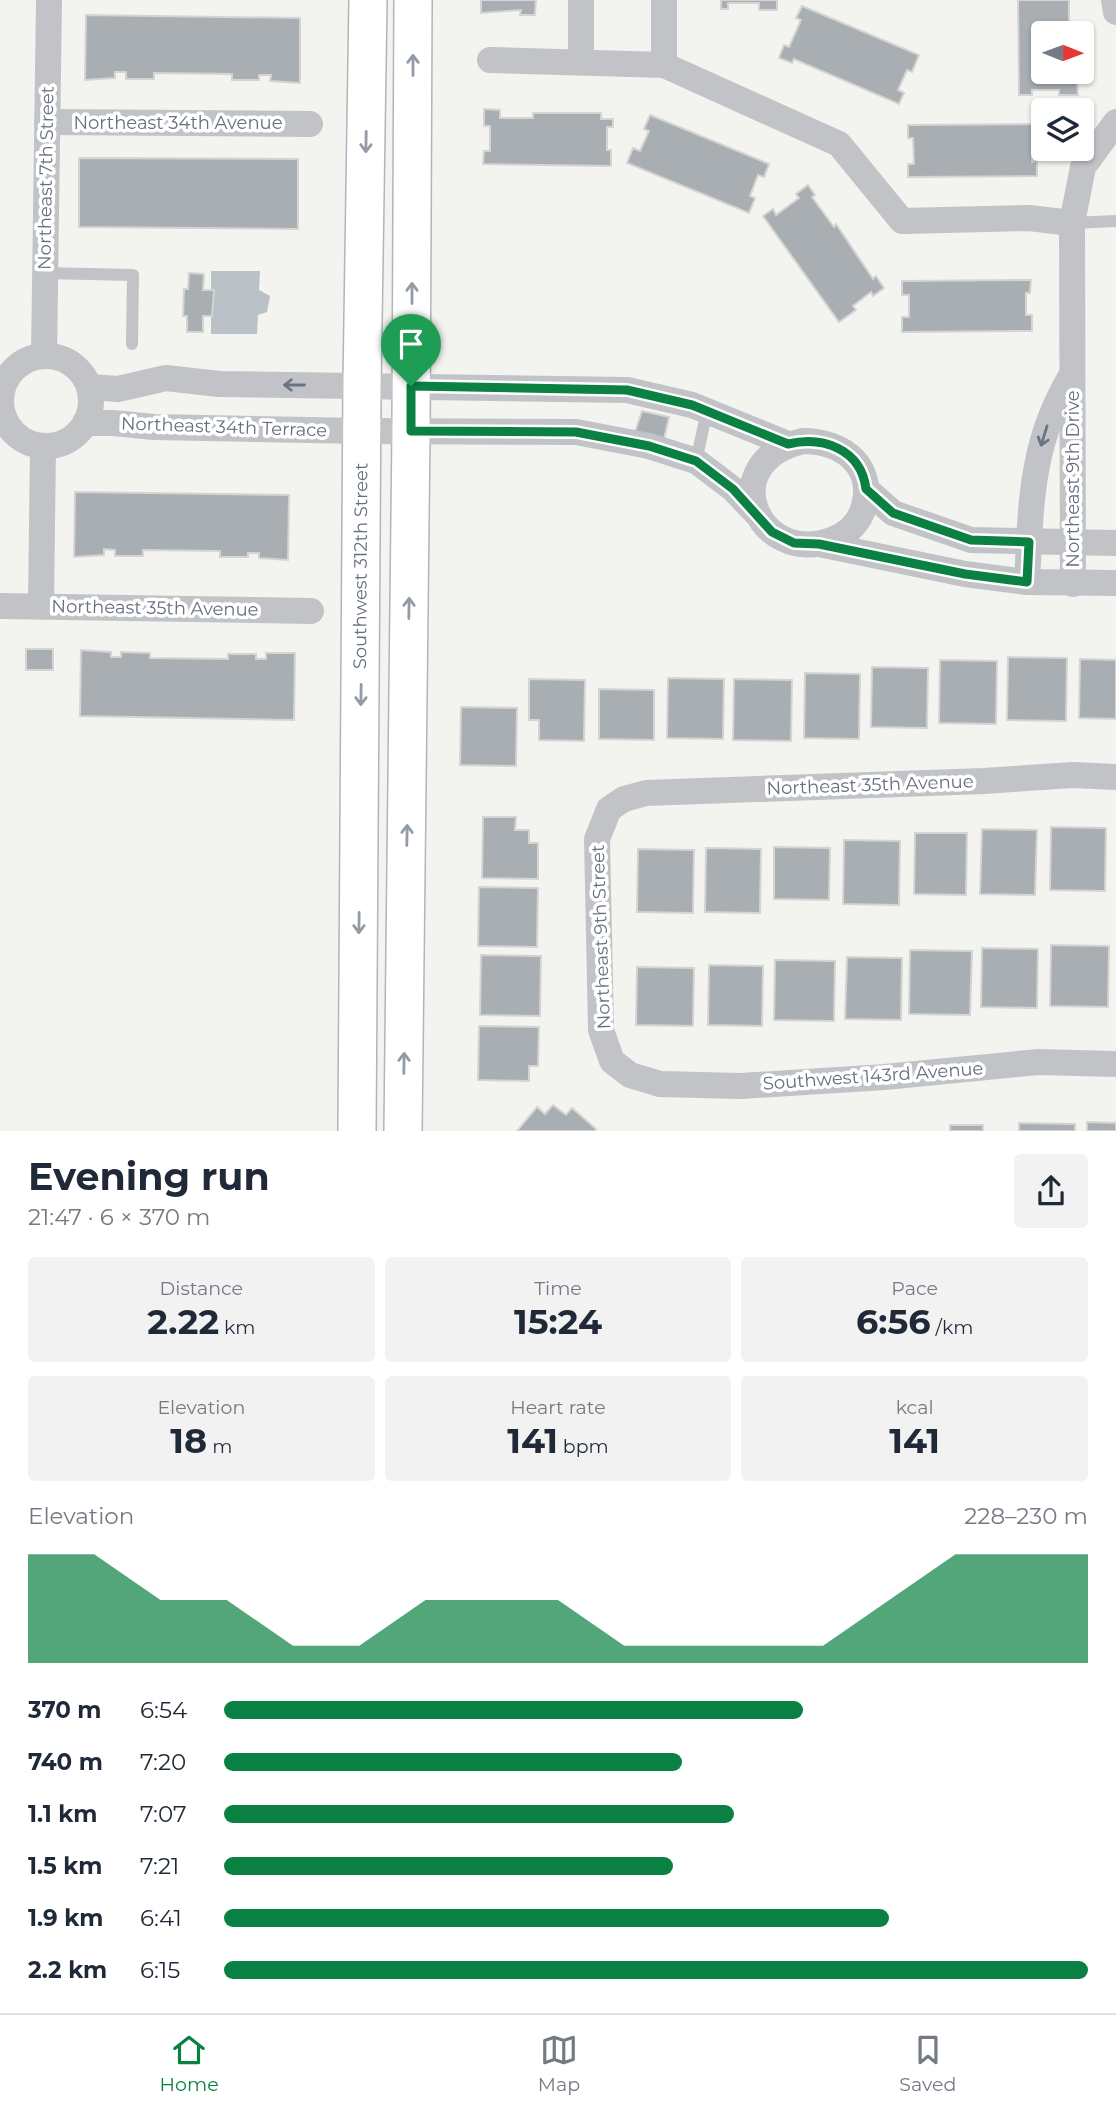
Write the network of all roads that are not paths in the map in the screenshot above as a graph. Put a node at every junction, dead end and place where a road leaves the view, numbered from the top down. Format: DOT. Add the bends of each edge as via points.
graph roads {
  1 [pos="49,0"];
  2 [pos="368,0"];
  3 [pos="413,0"];
  4 [pos="581,0"];
  5 [pos="664,0"];
  6 [pos="1114,0"];
  7 [pos="1116,12"];
  8 [pos="490,60"];
  9 [pos="581,62"];
  10 [pos="664,65"];
  11 [pos="47,122"];
  12 [pos="1116,122"];
  13 [pos="310,124"];
  14 [pos="1116,221"];
  15 [pos="1073,223"];
  16 [pos="45,273"];
  17 [pos="132,344"];
  18 [pos="44,356"];
  19 [pos="1072,375"];
  20 [pos="362,385"];
  21 [pos="411,386"];
  22 [pos="89,387"];
  23 [pos="707,411"];
  24 [pos="85,423"];
  25 [pos="363,431"];
  26 [pos="411,431"];
  27 [pos="788,444"];
  28 [pos="43,446"];
  29 [pos="696,461"];
  30 [pos="866,489"];
  31 [pos="757,514"];
  32 [pos="1029,542"];
  33 [pos="1074,543"];
  34 [pos="1116,543"];
  35 [pos="819,544"];
  36 [pos="1027,582"];
  37 [pos="1116,583"];
  38 [pos="1073,584"];
  39 [pos="0,606"];
  40 [pos="41,606"];
  41 [pos="311,611"];
  42 [pos="1116,777"];
  43 [pos="624,799"];
  44 [pos="1116,1064"];
  45 [pos="630,1075"];
  46 [pos="357,1131"];
  47 [pos="403,1131"];
  1 -- 11 [label="street, Northeast 7th Street"];
  2 -- 20 [label="main road, Southwest 312th Street, one-way"];
  21 -- 3 [label="main road, one-way"];
  4 -- 9 [label="street"];
  5 -- 10 [label="street"];
  6 -- 7 [label="street"];
  8 -- 9 [label="street"];
  9 -- 10 [label="street"];
  10 -- 15 [label="street" via="839,144 902,221 1029,218"];
  11 -- 13 [label="street, Northeast 34th Avenue"];
  11 -- 16 [label="street, Northeast 7th Street"];
  12 -- 15 [label="street, Northeast 9th Drive" via="1083,167"];
  14 -- 15 [label="lane"];
  15 -- 19 [label="street, Northeast 9th Drive"];
  16 -- 17 [label="lane" via="133,275"];
  16 -- 18 [label="street, Northeast 7th Street"];
  18 -- 22 [label="street" via="73,364"];
  18 -- 28 [label="street" via="17,365 7,377 1,408 16,435"];
  19 -- 32 [label="street, Northeast 9th Drive, one-way" via="1055,402 1034,470"];
  19 -- 33 [label="street, Northeast 9th Drive"];
  20 -- 21 [label="street, Northeast 34th Terrace"];
  20 -- 22 [label="street, Northeast 34th Terrace, one-way" via="219,384 166,378 118,389"];
  20 -- 25 [label="main road, Southwest 312th Street"];
  21 -- 23 [label="street, Northeast 34th Terrace" via="627,390"];
  21 -- 26 [label="main road"];
  22 -- 24 [label="street" via="92,401"];
  23 -- 27 [label="street, Northeast 34th Terrace"];
  23 -- 29 [label="lane"];
  24 -- 25 [label="street, Northeast 34th Terrace"];
  24 -- 28 [label="street" via="72,438"];
  25 -- 26 [label="street, Northeast 34th Terrace"];
  25 -- 46 [label="main road, Southwest 312th Street, one-way"];
  26 -- 29 [label="street, Northeast 34th Terrace" via="576,432 649,446"];
  47 -- 26 [label="main road, one-way"];
  27 -- 30 [label="street" via="818,441 847,453 864,476"];
  27 -- 31 [label="street" via="769,456 756,473 752,494"];
  28 -- 40 [label="street"];
  29 -- 31 [label="street, Northeast 34th Terrace"];
  30 -- 32 [label="street" via="893,513 971,540"];
  30 -- 35 [label="street" via="859,520 842,536"];
  31 -- 35 [label="street" via="772,532 794,543"];
  32 -- 33 [label="street"];
  32 -- 36 [label="street, Northeast 9th Drive"];
  33 -- 34 [label="street"];
  33 -- 38 [label="street, Northeast 9th Drive"];
  35 -- 36 [label="street"];
  36 -- 38 [label="street"];
  37 -- 38 [label="street"];
  39 -- 40 [label="street, Northeast 35th Avenue"];
  40 -- 41 [label="street, Northeast 35th Avenue"];
  42 -- 43 [label="street, Northeast 35th Avenue" via="646,793"];
  43 -- 45 [label="street, Northeast 9th Street" via="609,809 597,839 601,1030 612,1061"];
  44 -- 45 [label="street, Southwest 143rd Avenue" via="1038,1062 741,1086 660,1084"];
}
